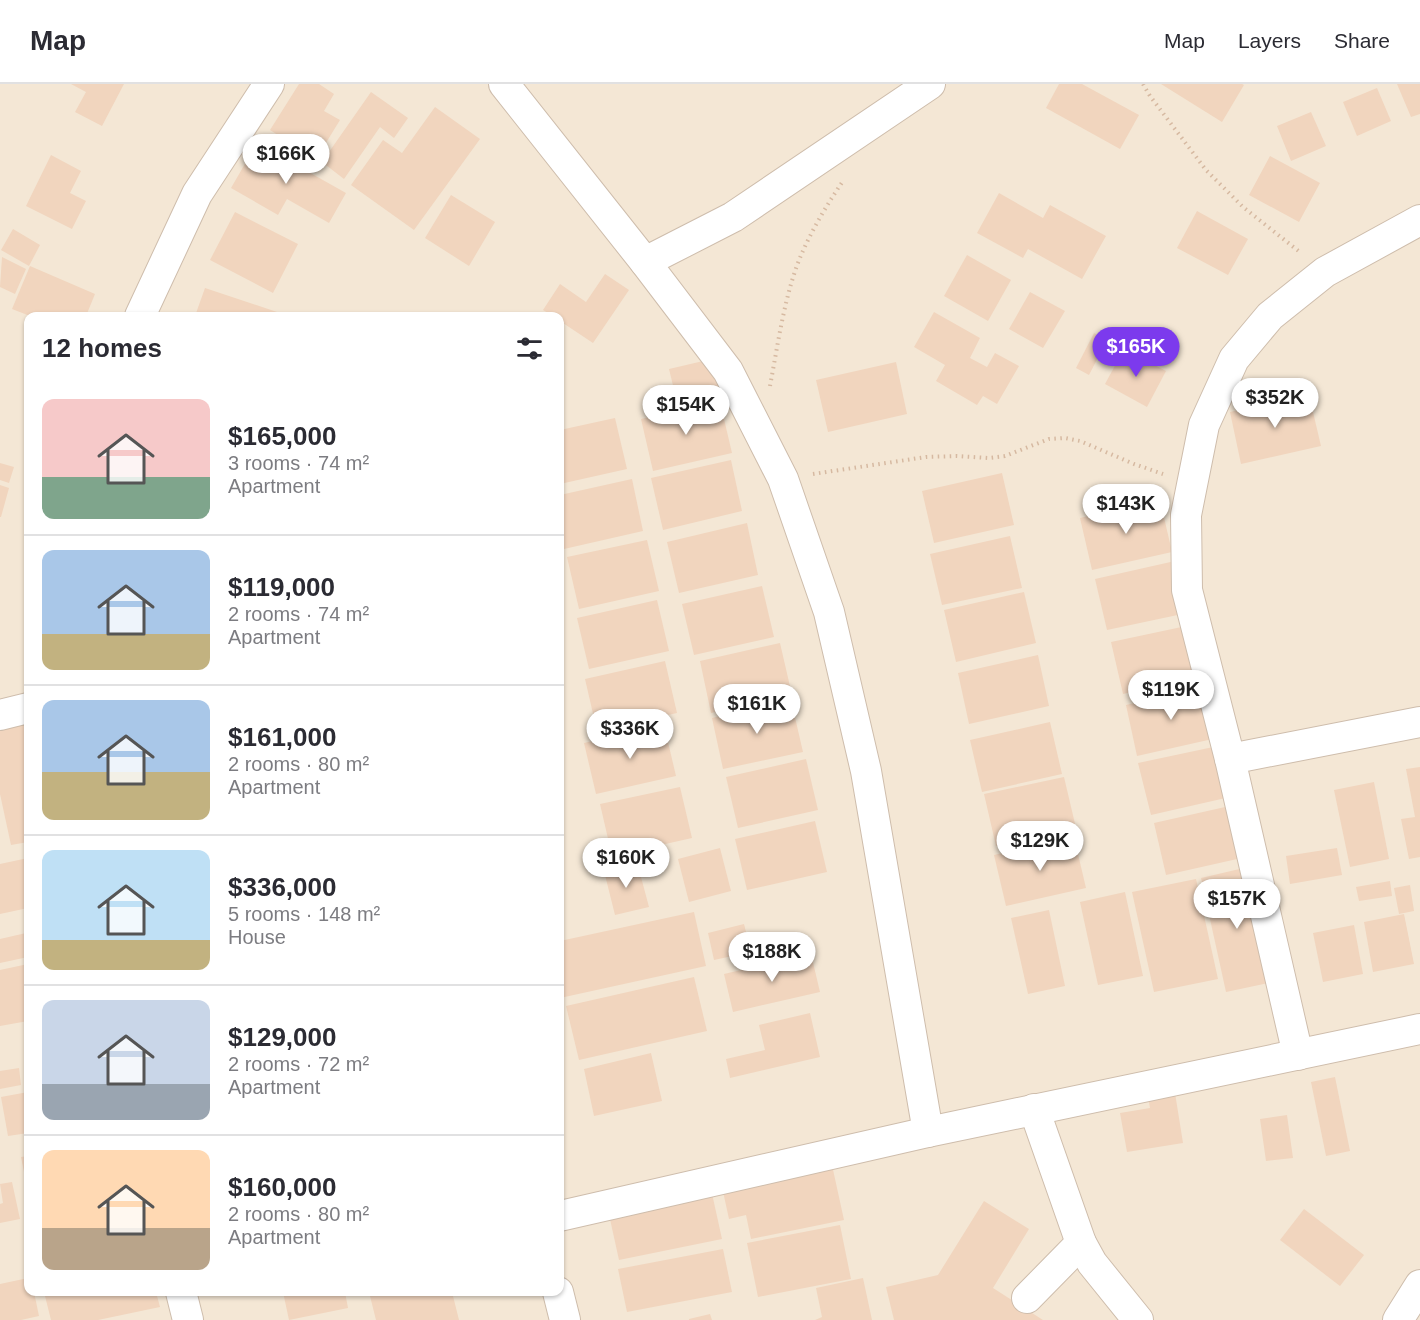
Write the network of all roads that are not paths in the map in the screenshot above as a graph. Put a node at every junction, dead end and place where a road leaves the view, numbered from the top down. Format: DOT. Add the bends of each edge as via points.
graph roads {
  1 [pos="268,84"];
  2 [pos="504,84"];
  3 [pos="930,84"];
  4 [pos="1420,220"];
  5 [pos="645,262"];
  6 [pos="142,312"];
  7 [pos="24,709"];
  8 [pos="0,716"];
  9 [pos="1420,722"];
  10 [pos="1230,759"];
  11 [pos="1420,1029"];
  12 [pos="1298,1055"];
  13 [pos="1034,1109"];
  14 [pos="928,1131"];
  15 [pos="564,1215"];
  16 [pos="1081,1243"];
  17 [pos="1420,1285"];
  18 [pos="182,1296"];
  19 [pos="559,1296"];
  20 [pos="1027,1298"];
  21 [pos="188,1320"];
  22 [pos="565,1320"];
  23 [pos="1140,1320"];
  24 [pos="1398,1320"];
  1 -- 6 [label="street" via="197,194"];
  2 -- 5 [label="street"];
  3 -- 5 [label="street" via="733,216"];
  4 -- 10 [label="street" via="1324,272 1270,316 1234,359 1204,425 1186,515 1187,590"];
  5 -- 14 [label="street" via="728,371 783,479 829,612 866,771"];
  7 -- 8 [label="street"];
  9 -- 10 [label="street"];
  10 -- 12 [label="street"];
  11 -- 12 [label="street"];
  12 -- 13 [label="street"];
  13 -- 14 [label="street"];
  13 -- 16 [label="street"];
  14 -- 15 [label="street"];
  16 -- 20 [label="street"];
  16 -- 23 [label="street" via="1092,1263"];
  17 -- 24 [label="street"];
  18 -- 21 [label="street"];
  19 -- 22 [label="street"];
}
